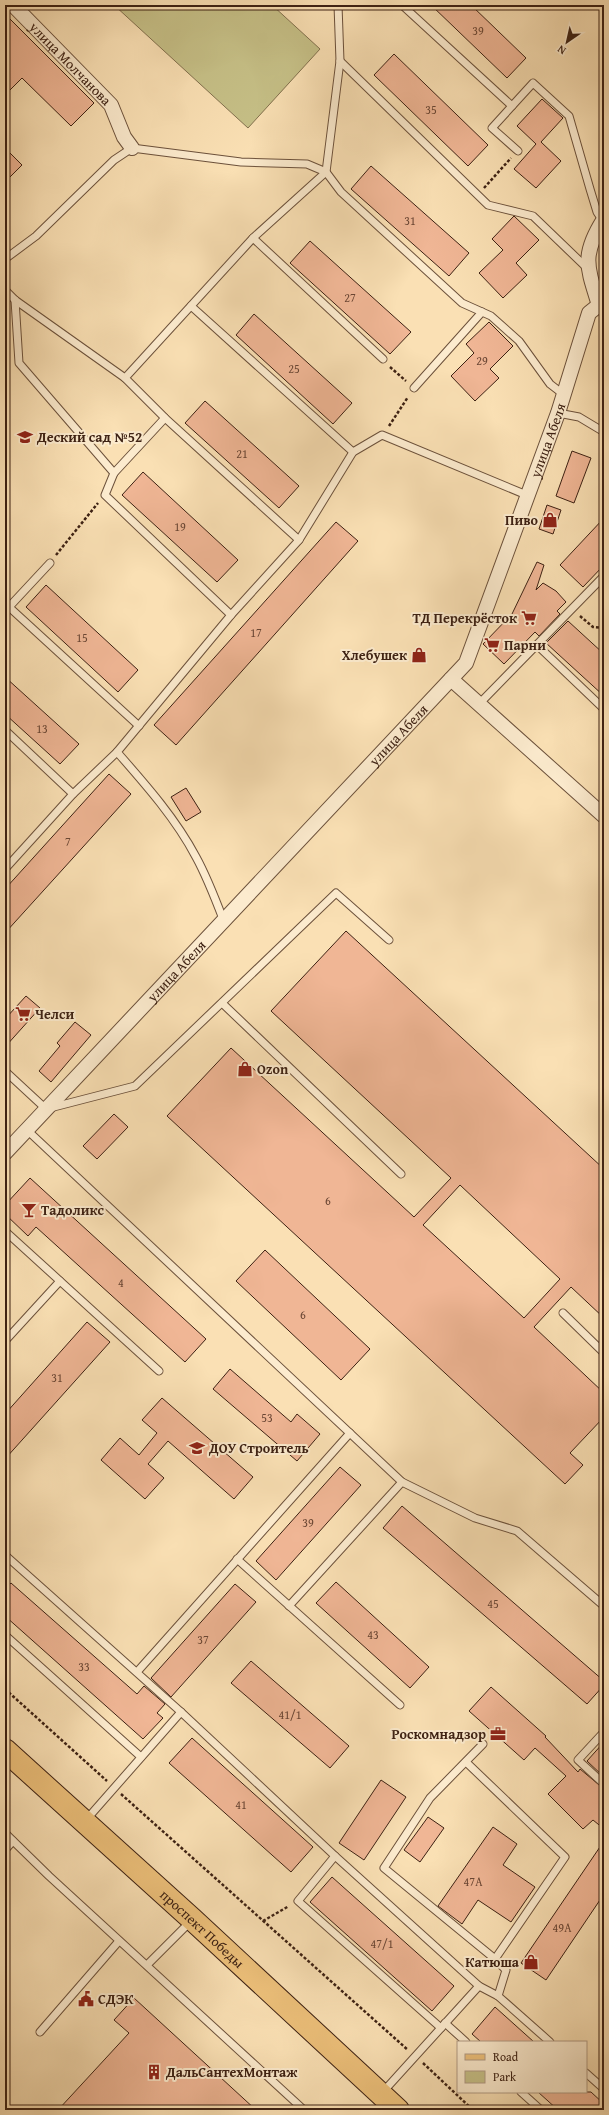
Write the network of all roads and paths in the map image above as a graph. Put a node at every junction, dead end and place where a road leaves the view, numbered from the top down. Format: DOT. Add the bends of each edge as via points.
graph roads {
  1 [pos="13,5"];
  2 [pos="338,5"];
  3 [pos="402,5"];
  4 [pos="340,61"];
  5 [pos="512,106"];
  6 [pos="132,148"];
  7 [pos="518,151"];
  8 [pos="326,172"];
  9 [pos="478,194"];
  10 [pos="603,220"];
  11 [pos="253,238"];
  12 [pos="5,259"];
  13 [pos="587,268"];
  14 [pos="5,290"];
  15 [pos="15,300"];
  16 [pos="601,305"];
  17 [pos="191,306"];
  18 [pos="482,312"];
  19 [pos="383,359"];
  20 [pos="125,378"];
  21 [pos="414,388"];
  22 [pos="563,394"];
  23 [pos="558,413"];
  24 [pos="164,418"];
  25 [pos="604,432"];
  26 [pos="382,435"];
  27 [pos="353,452"];
  28 [pos="114,473"];
  29 [pos="105,495"];
  30 [pos="529,496"];
  31 [pos="299,540"];
  32 [pos="50,563"];
  33 [pos="604,576"];
  34 [pos="572,609"];
  35 [pos="231,615"];
  36 [pos="604,628"];
  37 [pos="537,645"];
  38 [pos="451,679"];
  39 [pos="479,704"];
  40 [pos="604,709"];
  41 [pos="139,726"];
  42 [pos="5,730"];
  43 [pos="117,752"];
  44 [pos="73,794"];
  45 [pos="604,816"];
  46 [pos="5,869"];
  47 [pos="223,919"];
  48 [pos="389,940"];
  49 [pos="222,1003"];
  50 [pos="5,1071"];
  51 [pos="46,1109"];
  52 [pos="27,1130"];
  53 [pos="5,1153"];
  54 [pos="401,1174"];
  55 [pos="5,1231"];
  56 [pos="60,1281"];
  57 [pos="562,1313"];
  58 [pos="5,1341"];
  59 [pos="604,1353"];
  60 [pos="159,1370"];
  61 [pos="350,1433"];
  62 [pos="402,1482"];
  63 [pos="5,1555"];
  64 [pos="237,1559"];
  65 [pos="289,1606"];
  66 [pos="604,1606"];
  67 [pos="5,1635"];
  68 [pos="137,1672"];
  69 [pos="5,1689"];
  70 [pos="400,1706"];
  71 [pos="181,1712"];
  72 [pos="604,1732"];
  73 [pos="483,1744"];
  74 [pos="5,1750"];
  75 [pos="141,1757"];
  76 [pos="466,1762"];
  77 [pos="604,1784"];
  78 [pos="114,1788"];
  79 [pos="84,1822"];
  80 [pos="5,1833"];
  81 [pos="13,1841"];
  82 [pos="5,1850"];
  83 [pos="335,1856"];
  84 [pos="298,1901"];
  85 [pos="192,1919"];
  86 [pos="263,1921"];
  87 [pos="119,1941"];
  88 [pos="495,1959"];
  89 [pos="147,1964"];
  90 [pos="479,1986"];
  91 [pos="498,1996"];
  92 [pos="443,2026"];
  93 [pos="40,2032"];
  94 [pos="465,2041"];
  95 [pos="549,2041"];
  96 [pos="415,2056"];
  97 [pos="587,2074"];
  98 [pos="604,2089"];
  99 [pos="522,2093"];
  100 [pos="381,2094"];
  101 [pos="304,2110"];
  102 [pos="398,2110"];
  103 [pos="473,2110"];
  104 [pos="541,2110"];
  1 -- 6 [label="street, улица Молчанова" via="110,105 124,137"];
  2 -- 4 [label="lane"];
  3 -- 5 [label="lane"];
  4 -- 8 [label="lane"];
  4 -- 9 [label="lane"];
  5 -- 7 [label="lane" via="492,128"];
  5 -- 10 [label="lane" via="534,83 569,116 597,212"];
  6 -- 8 [label="lane" via="241,162 306,164"];
  6 -- 12 [label="lane" via="114,160 36,236"];
  7 -- 9 [label="path"];
  8 -- 11 [label="lane"];
  8 -- 18 [label="lane" via="341,192 462,303"];
  9 -- 13 [label="lane" via="488,205 533,216"];
  10 -- 13 [label="street, улица Абеля" via="588,251"];
  11 -- 17 [label="lane"];
  11 -- 19 [label="lane"];
  13 -- 16 [label="street, улица Абеля"];
  14 -- 15 [label="lane"];
  15 -- 20 [label="lane"];
  15 -- 28 [label="lane" via="19,363"];
  16 -- 22 [label="street, улица Абеля" via="588,313"];
  17 -- 20 [label="lane"];
  17 -- 27 [label="lane"];
  18 -- 21 [label="lane"];
  18 -- 22 [label="lane" via="491,316 519,341 550,384"];
  19 -- 21 [label="path"];
  20 -- 24 [label="lane"];
  21 -- 26 [label="path"];
  22 -- 23 [label="street, улица Абеля"];
  23 -- 25 [label="lane" via="579,418"];
  23 -- 30 [label="street, улица Абеля"];
  24 -- 28 [label="lane"];
  24 -- 31 [label="lane"];
  26 -- 27 [label="lane"];
  26 -- 30 [label="lane"];
  27 -- 31 [label="lane"];
  28 -- 29 [label="lane"];
  29 -- 32 [label="path"];
  29 -- 35 [label="lane"];
  30 -- 38 [label="street, улица Абеля" via="466,663"];
  31 -- 35 [label="lane"];
  32 -- 41 [label="lane" via="10,607"];
  33 -- 34 [label="lane"];
  34 -- 36 [label="path" via="594,627"];
  34 -- 37 [label="lane"];
  35 -- 41 [label="lane"];
  37 -- 39 [label="lane"];
  37 -- 40 [label="lane"];
  38 -- 39 [label="street"];
  38 -- 47 [label="street, улица Абеля"];
  39 -- 45 [label="street"];
  41 -- 43 [label="lane"];
  42 -- 44 [label="lane"];
  43 -- 44 [label="lane"];
  43 -- 47 [label="lane" via="181,832 197,858"];
  44 -- 46 [label="lane"];
  47 -- 51 [label="street, улица Абеля"];
  48 -- 49 [label="lane" via="336,893"];
  49 -- 51 [label="lane" via="135,1086"];
  49 -- 54 [label="lane"];
  50 -- 51 [label="lane"];
  51 -- 52 [label="street, улица Абеля"];
  52 -- 53 [label="street, улица Абеля"];
  52 -- 61 [label="lane"];
  55 -- 56 [label="lane"];
  56 -- 58 [label="lane"];
  56 -- 60 [label="lane"];
  57 -- 59 [label="lane"];
  61 -- 62 [label="lane"];
  61 -- 64 [label="lane"];
  62 -- 65 [label="lane"];
  62 -- 66 [label="lane" via="475,1518 517,1531"];
  63 -- 68 [label="lane"];
  64 -- 65 [label="lane"];
  64 -- 68 [label="lane"];
  65 -- 70 [label="lane"];
  67 -- 75 [label="lane"];
  68 -- 71 [label="lane"];
  69 -- 78 [label="path"];
  71 -- 75 [label="lane"];
  71 -- 83 [label="lane"];
  72 -- 77 [label="lane" via="578,1760"];
  73 -- 76 [label="lane"];
  74 -- 79 [label="main road, проспект Победы"];
  75 -- 78 [label="lane"];
  76 -- 88 [label="lane" via="565,1857"];
  76 -- 88 [label="lane" via="430,1798 384,1868"];
  78 -- 79 [label="lane"];
  78 -- 86 [label="path"];
  79 -- 85 [label="main road, проспект Победы"];
  80 -- 81 [label="lane"];
  81 -- 82 [label="lane"];
  81 -- 87 [label="lane"];
  83 -- 84 [label="lane"];
  83 -- 90 [label="lane"];
  84 -- 86 [label="path"];
  84 -- 92 [label="lane"];
  85 -- 89 [label="lane"];
  85 -- 100 [label="main road, проспект Победы"];
  86 -- 96 [label="path"];
  87 -- 89 [label="lane"];
  87 -- 93 [label="lane"];
  88 -- 91 [label="lane" via="506,1970"];
  89 -- 101 [label="lane"];
  90 -- 91 [label="lane"];
  90 -- 92 [label="lane"];
  91 -- 95 [label="lane"];
  92 -- 94 [label="lane"];
  92 -- 96 [label="lane"];
  96 -- 100 [label="lane"];
  96 -- 103 [label="path"];
  97 -- 98 [label="lane"];
  99 -- 104 [label="lane"];
  100 -- 102 [label="main road, проспект Победы"];
}
